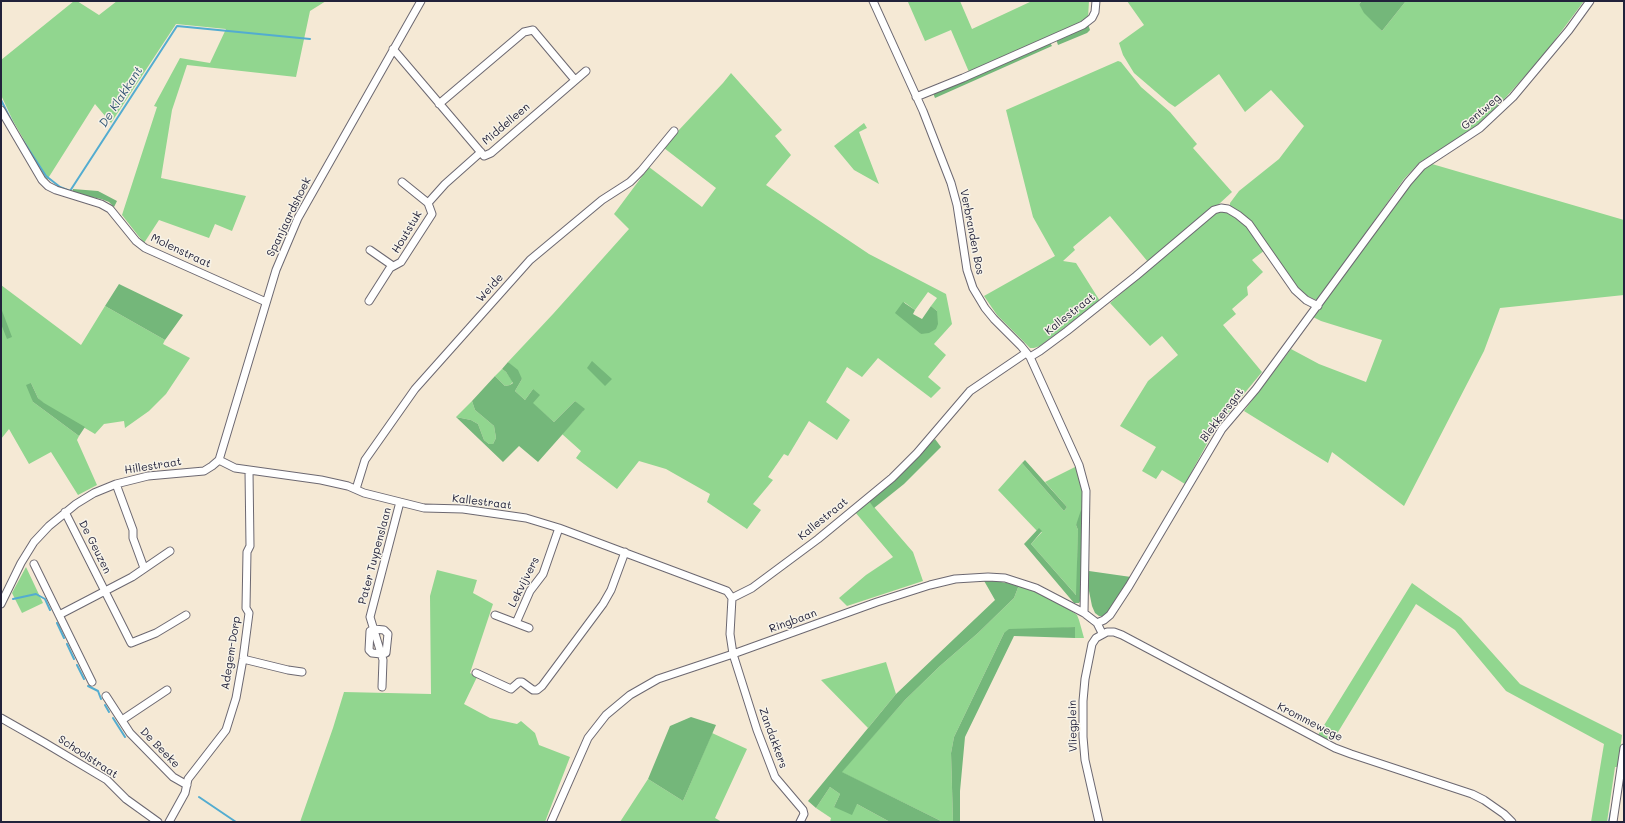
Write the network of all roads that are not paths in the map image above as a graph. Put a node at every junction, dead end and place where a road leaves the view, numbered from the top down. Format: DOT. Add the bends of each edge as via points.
graph roads {
  1 [pos="421,1"];
  2 [pos="872,1"];
  3 [pos="1096,1"];
  4 [pos="1590,1"];
  5 [pos="392,49"];
  6 [pos="586,71"];
  7 [pos="575,80"];
  8 [pos="916,97"];
  9 [pos="439,104"];
  10 [pos="1,110"];
  11 [pos="674,131"];
  12 [pos="481,152"];
  13 [pos="402,182"];
  14 [pos="428,203"];
  15 [pos="1376,227"];
  16 [pos="370,250"];
  17 [pos="393,266"];
  18 [pos="369,301"];
  19 [pos="266,302"];
  20 [pos="1318,306"];
  21 [pos="1028,355"];
  22 [pos="219,460"];
  23 [pos="248,471"];
  24 [pos="116,484"];
  25 [pos="356,489"];
  26 [pos="400,502"];
  27 [pos="65,512"];
  28 [pos="559,528"];
  29 [pos="170,552"];
  30 [pos="625,552"];
  31 [pos="34,564"];
  32 [pos="144,568"];
  33 [pos="105,592"];
  34 [pos="732,598"];
  35 [pos="1,604"];
  36 [pos="1084,613"];
  37 [pos="59,615"];
  38 [pos="186,615"];
  39 [pos="495,615"];
  40 [pos="1097,623"];
  41 [pos="516,624"];
  42 [pos="529,628"];
  43 [pos="374,629"];
  44 [pos="1102,633"];
  45 [pos="381,654"];
  46 [pos="733,654"];
  47 [pos="243,659"];
  48 [pos="302,672"];
  49 [pos="476,673"];
  50 [pos="92,682"];
  51 [pos="382,687"];
  52 [pos="167,690"];
  53 [pos="106,696"];
  54 [pos="1,718"];
  55 [pos="122,720"];
  56 [pos="1624,748"];
  57 [pos="187,785"];
  58 [pos="158,822"];
  59 [pos="169,822"];
  60 [pos="551,822"];
  61 [pos="800,822"];
  62 [pos="1099,822"];
  63 [pos="1512,822"];
  64 [pos="1612,822"];
  1 -- 5 [label="street, Spanjaardshoek"];
  2 -- 8 [label="street, Verbranden Bos"];
  3 -- 8 [label="street" via="1092,18 1083,25"];
  4 -- 15 [label="street, Gentweg" via="1513,97 1480,128 1422,166"];
  5 -- 9 [label="street, Middelleen"];
  5 -- 19 [label="street, Spanjaardshoek" via="298,218 276,270"];
  6 -- 7 [label="street, Middelleen"];
  7 -- 9 [label="street" via="533,30 524,32"];
  7 -- 12 [label="street, Middelleen" via="491,153 484,156"];
  8 -- 21 [label="street, Verbranden Bos" via="951,183 967,270 974,288 989,314"];
  9 -- 12 [label="street, Middelleen"];
  10 -- 19 [label="street, Molenstraat" via="48,186 106,207 145,248"];
  11 -- 25 [label="street, Weide" via="630,182 602,200 530,260 415,388 365,460"];
  12 -- 14 [label="street, Houtstuk"];
  13 -- 14 [label="street, Houtstuk"];
  14 -- 17 [label="street, Houtstuk" via="432,214 401,262"];
  15 -- 20 [label="street, Blekkersgat"];
  16 -- 17 [label="street, Houtstuk"];
  17 -- 18 [label="street, Houtstuk"];
  19 -- 22 [label="street, Spanjaardshoek"];
  20 -- 21 [label="street, Kallestraat" via="1295,290 1248,224 1228,209 1221,208 1214,210 1050,344"];
  20 -- 40 [label="street, Blekkersgat" via="1256,389 1222,429 1114,609 1107,618"];
  21 -- 34 [label="street, Kallestraat" via="1003,367 970,391 917,454 892,478 752,588"];
  21 -- 36 [label="street" via="1074,452 1083,478 1086,512"];
  22 -- 23 [label="street, Kallestraat"];
  22 -- 24 [label="street, Hillestraat" via="204,471 148,476"];
  23 -- 25 [label="street, Kallestraat" via="302,477"];
  23 -- 47 [label="street, Adegem-Dorp" via="250,546 247,552 246,608 249,613"];
  24 -- 27 [label="street, Hillestraat" via="94,493"];
  24 -- 32 [label="street"];
  25 -- 26 [label="street, Kallestraat"];
  26 -- 28 [label="street, Kallestraat" via="424,508 464,508 526,518"];
  26 -- 43 [label="street, Pater Tuypenslaan" via="370,617"];
  27 -- 33 [label="street, De Geuzen"];
  27 -- 35 [label="street, Hillestraat" via="34,542"];
  28 -- 30 [label="street, Kallestraat"];
  28 -- 41 [label="street, Lekvijvers" via="543,574 530,591"];
  29 -- 32 [label="street, De Geuzen"];
  30 -- 34 [label="street, Kallestraat" via="727,591"];
  30 -- 49 [label="street" via="603,604 542,686 533,690 519,682 511,689"];
  31 -- 37 [label="street"];
  32 -- 33 [label="street, De Geuzen"];
  33 -- 37 [label="street, De Geuzen"];
  33 -- 38 [label="street, De Geuzen" via="131,643 156,633"];
  34 -- 46 [label="street" via="730,634"];
  36 -- 40 [label="street, Ringbaan"];
  36 -- 46 [label="street, Ringbaan" via="1036,588 1005,578 988,576 955,579 877,602"];
  37 -- 50 [label="street"];
  39 -- 41 [label="street, Lekvijvers"];
  40 -- 44 [label="street, Ringbaan"];
  41 -- 42 [label="street, Lekvijvers"];
  43 -- 45 [label="street, Pater Tuypenslaan"];
  43 -- 45 [label="street" via="370,631 369,650"];
  43 -- 45 [label="street" via="384,630 388,634 386,653"];
  44 -- 62 [label="street, Vliegplein" via="1092,644 1089,657 1082,723 1085,760"];
  44 -- 63 [label="street, Krommewege" via="1114,632 1122,635 1335,748 1478,797 1494,806"];
  45 -- 51 [label="street, Pater Tuypenslaan"];
  46 -- 60 [label="street, Ringbaan" via="658,679 630,695 606,715 588,738"];
  46 -- 61 [label="street, Zandakkers" via="762,746 775,777 803,810"];
  47 -- 48 [label="street"];
  47 -- 57 [label="street, Adegem-Dorp" via="236,698 226,730 188,779"];
  52 -- 55 [label="street"];
  53 -- 55 [label="street, De Beeke"];
  54 -- 58 [label="street, Schoolstraat" via="107,780 126,799"];
  55 -- 57 [label="street, De Beeke" via="130,733 172,777"];
  56 -- 64 [label="street"];
  57 -- 59 [label="street, Adegem-Dorp"];
}
